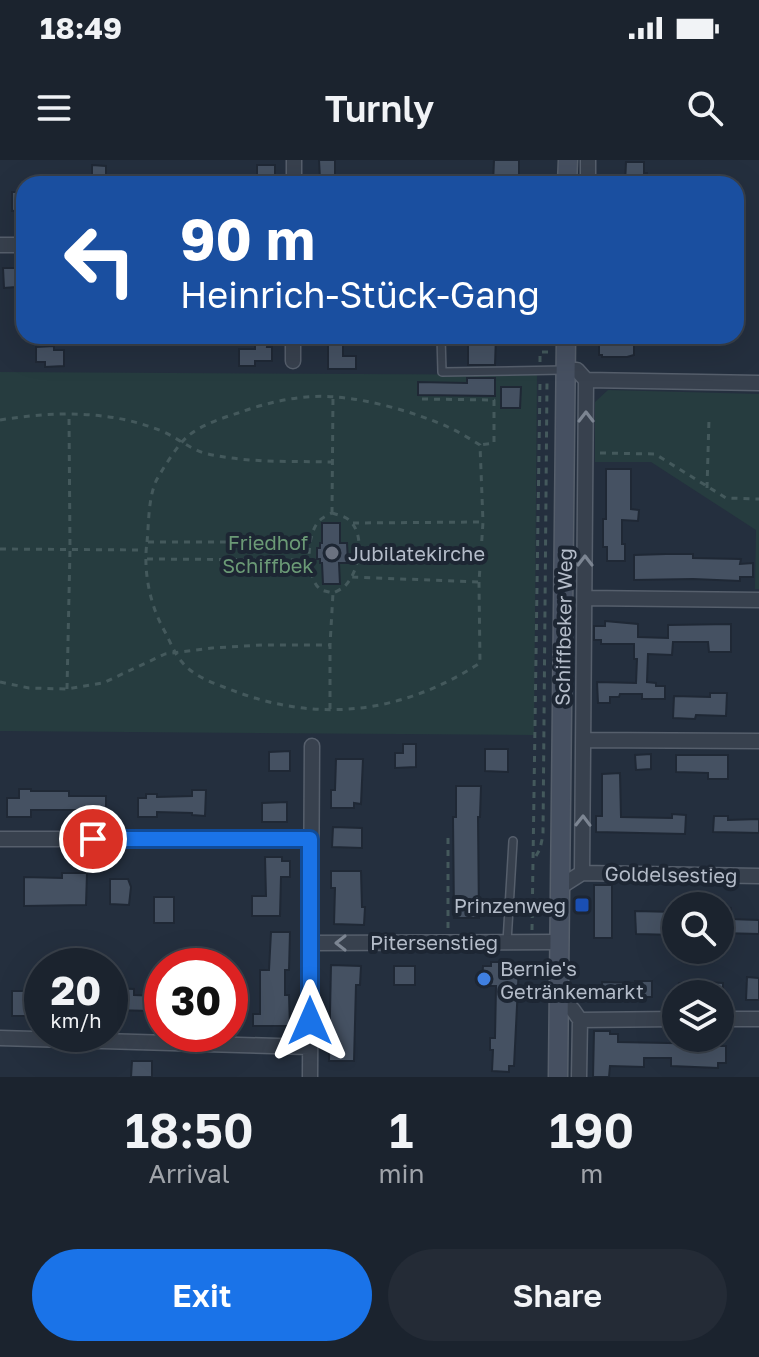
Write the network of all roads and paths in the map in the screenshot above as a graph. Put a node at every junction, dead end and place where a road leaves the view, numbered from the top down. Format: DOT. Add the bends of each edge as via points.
graph roads {
  1 [pos="293,344"];
  2 [pos="441,344"];
  3 [pos="562,344"];
  4 [pos="548,352"];
  5 [pos="293,361"];
  6 [pos="551,370"];
  7 [pos="586,380"];
  8 [pos="759,383"];
  9 [pos="333,397"];
  10 [pos="422,399"];
  11 [pos="69,414"];
  12 [pos="709,419"];
  13 [pos="0,420"];
  14 [pos="182,444"];
  15 [pos="480,445"];
  16 [pos="586,453"];
  17 [pos="331,462"];
  18 [pos="707,488"];
  19 [pos="759,499"];
  20 [pos="332,513"];
  21 [pos="483,522"];
  22 [pos="353,523"];
  23 [pos="147,542"];
  24 [pos="310,542"];
  25 [pos="0,549"];
  26 [pos="70,549"];
  27 [pos="146,550"];
  28 [pos="359,551"];
  29 [pos="482,553"];
  30 [pos="147,559"];
  31 [pos="309,560"];
  32 [pos="352,577"];
  33 [pos="479,582"];
  34 [pos="333,593"];
  35 [pos="585,598"];
  36 [pos="759,600"];
  37 [pos="330,645"];
  38 [pos="175,652"];
  39 [pos="0,682"];
  40 [pos="67,689"];
  41 [pos="330,711"];
  42 [pos="584,740"];
  43 [pos="759,741"];
  44 [pos="312,746"];
  45 [pos="448,836"];
  46 [pos="0,839"];
  47 [pos="310,839"];
  48 [pos="513,841"];
  49 [pos="535,859"];
  50 [pos="582,873"];
  51 [pos="759,876"];
  52 [pos="560,887"];
  53 [pos="448,942"];
  54 [pos="507,942"];
  55 [pos="533,942"];
  56 [pos="559,942"];
  57 [pos="310,943"];
  58 [pos="559,997"];
  59 [pos="662,1019"];
  60 [pos="734,1019"];
  61 [pos="759,1019"];
  62 [pos="580,1020"];
  63 [pos="0,1038"];
  64 [pos="310,1047"];
  65 [pos="310,1077"];
  66 [pos="558,1077"];
  67 [pos="579,1077"];
  1 -- 5 [label="street"];
  2 -- 6 [label="lane" via="442,372"];
  3 -- 6 [label="main road, Schiffbeker Weg"];
  4 -- 6 [label="path"];
  6 -- 7 [label="street" via="577,370"];
  6 -- 49 [label="path"];
  6 -- 49 [label="path" via="543,835"];
  6 -- 52 [label="main road, Schiffbeker Weg"];
  7 -- 8 [label="street"];
  16 -- 7 [label="street, Schiffbeker Weg, one-way"];
  9 -- 14 [label="path" via="259,405 217,420"];
  9 -- 15 [label="path" via="407,413"];
  9 -- 17 [label="path"];
  10 -- 15 [label="path" via="494,400 494,443"];
  11 -- 13 [label="path"];
  11 -- 14 [label="path" via="129,420"];
  11 -- 26 [label="path"];
  12 -- 18 [label="path"];
  14 -- 17 [label="path" via="205,454 241,459"];
  14 -- 23 [label="path" via="156,481"];
  15 -- 21 [label="path"];
  16 -- 18 [label="path" via="655,454"];
  35 -- 16 [label="street, Schiffbeker Weg, one-way"];
  17 -- 20 [label="path"];
  18 -- 19 [label="path" via="726,498"];
  20 -- 22 [label="path"];
  20 -- 24 [label="path" via="313,529"];
  21 -- 22 [label="path"];
  21 -- 29 [label="path"];
  22 -- 28 [label="path"];
  23 -- 24 [label="path"];
  23 -- 27 [label="path"];
  24 -- 31 [label="path"];
  25 -- 26 [label="path"];
  26 -- 27 [label="path"];
  26 -- 40 [label="path"];
  27 -- 30 [label="path"];
  28 -- 29 [label="path"];
  28 -- 32 [label="path"];
  29 -- 33 [label="path"];
  30 -- 31 [label="path"];
  30 -- 38 [label="path" via="150,597"];
  31 -- 34 [label="path" via="321,590"];
  32 -- 33 [label="path"];
  32 -- 34 [label="path"];
  33 -- 41 [label="path" via="480,663 420,695"];
  34 -- 37 [label="path"];
  35 -- 36 [label="street"];
  35 -- 42 [label="street, Schiffbeker Weg"];
  37 -- 38 [label="path"];
  37 -- 41 [label="path"];
  38 -- 40 [label="path" via="103,683"];
  38 -- 41 [label="path" via="205,679 245,695"];
  39 -- 40 [label="path"];
  42 -- 43 [label="street"];
  50 -- 42 [label="street, Schiffbeker Weg, one-way"];
  44 -- 47 [label="street"];
  45 -- 53 [label="path"];
  46 -- 47 [label="street"];
  47 -- 57 [label="street"];
  48 -- 54 [label="lane"];
  49 -- 55 [label="path"];
  50 -- 51 [label="street, Goldelsestieg"];
  50 -- 52 [label="street"];
  52 -- 56 [label="main road, Schiffbeker Weg"];
  53 -- 54 [label="street, Pitersenstieg"];
  53 -- 57 [label="street, Pitersenstieg, one-way"];
  54 -- 55 [label="street, Pitersenstieg"];
  55 -- 56 [label="street, Pitersenstieg"];
  56 -- 58 [label="main road, Schiffbeker Weg"];
  57 -- 64 [label="street"];
  58 -- 62 [label="street"];
  58 -- 66 [label="main road, Schiffbeker Weg"];
  59 -- 62 [label="street"];
  60 -- 61 [label="street"];
  62 -- 67 [label="street"];
  63 -- 64 [label="street"];
  64 -- 65 [label="street"];
}
